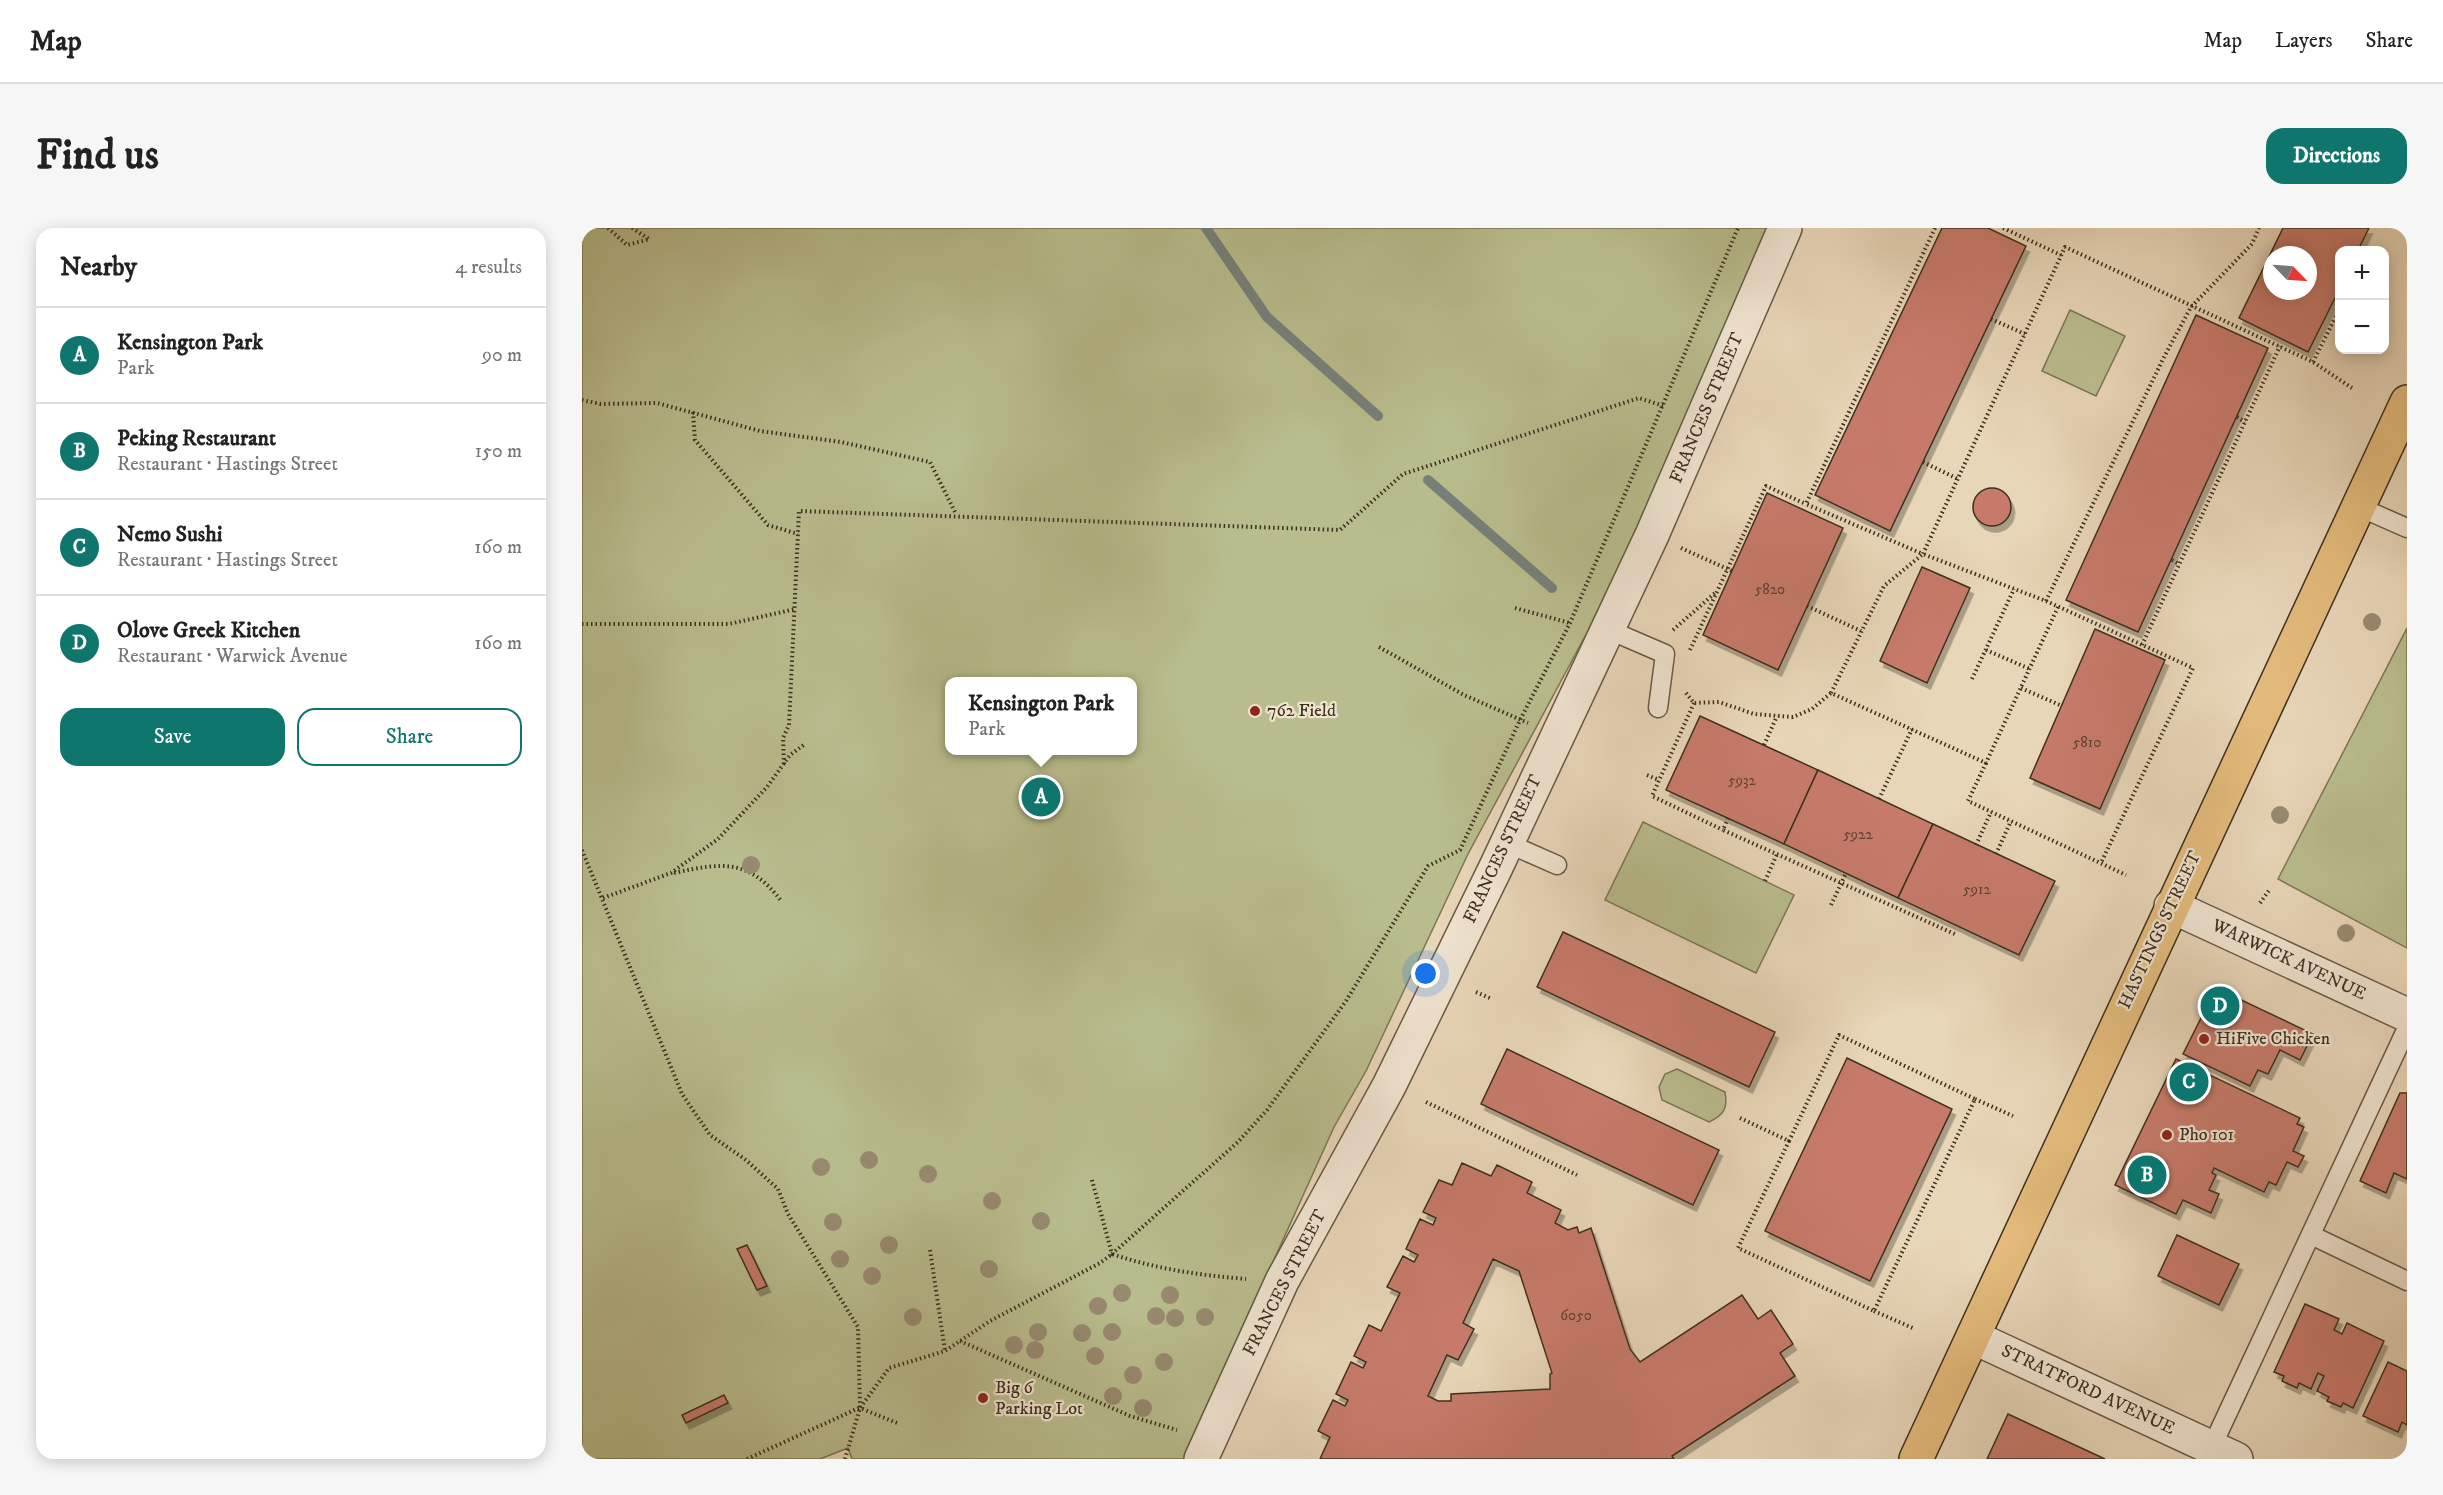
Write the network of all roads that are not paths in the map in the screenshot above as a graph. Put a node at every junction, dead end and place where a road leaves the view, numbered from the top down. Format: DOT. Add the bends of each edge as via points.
graph roads {
  1 [pos="1785,228"];
  2 [pos="2407,402"];
  3 [pos="2357,506"];
  4 [pos="2407,528"];
  5 [pos="1607,629"];
  6 [pos="1658,708"];
  7 [pos="1507,843"];
  8 [pos="1557,865"];
  9 [pos="2171,906"];
  10 [pos="2407,1015"];
  11 [pos="2407,1028"];
  12 [pos="2311,1236"];
  13 [pos="2407,1281"];
  14 [pos="1973,1337"];
  15 [pos="1193,1447"];
  16 [pos="2218,1455"];
  17 [pos="1916,1459"];
  1 -- 5 [label="street, FRANCES STREET"];
  2 -- 3 [label="main road, HASTINGS STREET"];
  3 -- 4 [label="lane"];
  3 -- 9 [label="main road, HASTINGS STREET"];
  5 -- 6 [label="lane" via="1665,654"];
  5 -- 7 [label="street, FRANCES STREET"];
  7 -- 8 [label="lane"];
  7 -- 15 [label="street, FRANCES STREET" via="1394,1077"];
  9 -- 10 [label="street, WARWICK AVENUE"];
  9 -- 14 [label="main road, HASTINGS STREET"];
  11 -- 12 [label="lane"];
  12 -- 13 [label="lane"];
  12 -- 16 [label="lane"];
  14 -- 16 [label="street, STRATFORD AVENUE"];
  14 -- 17 [label="main road, HASTINGS STREET"];
}
